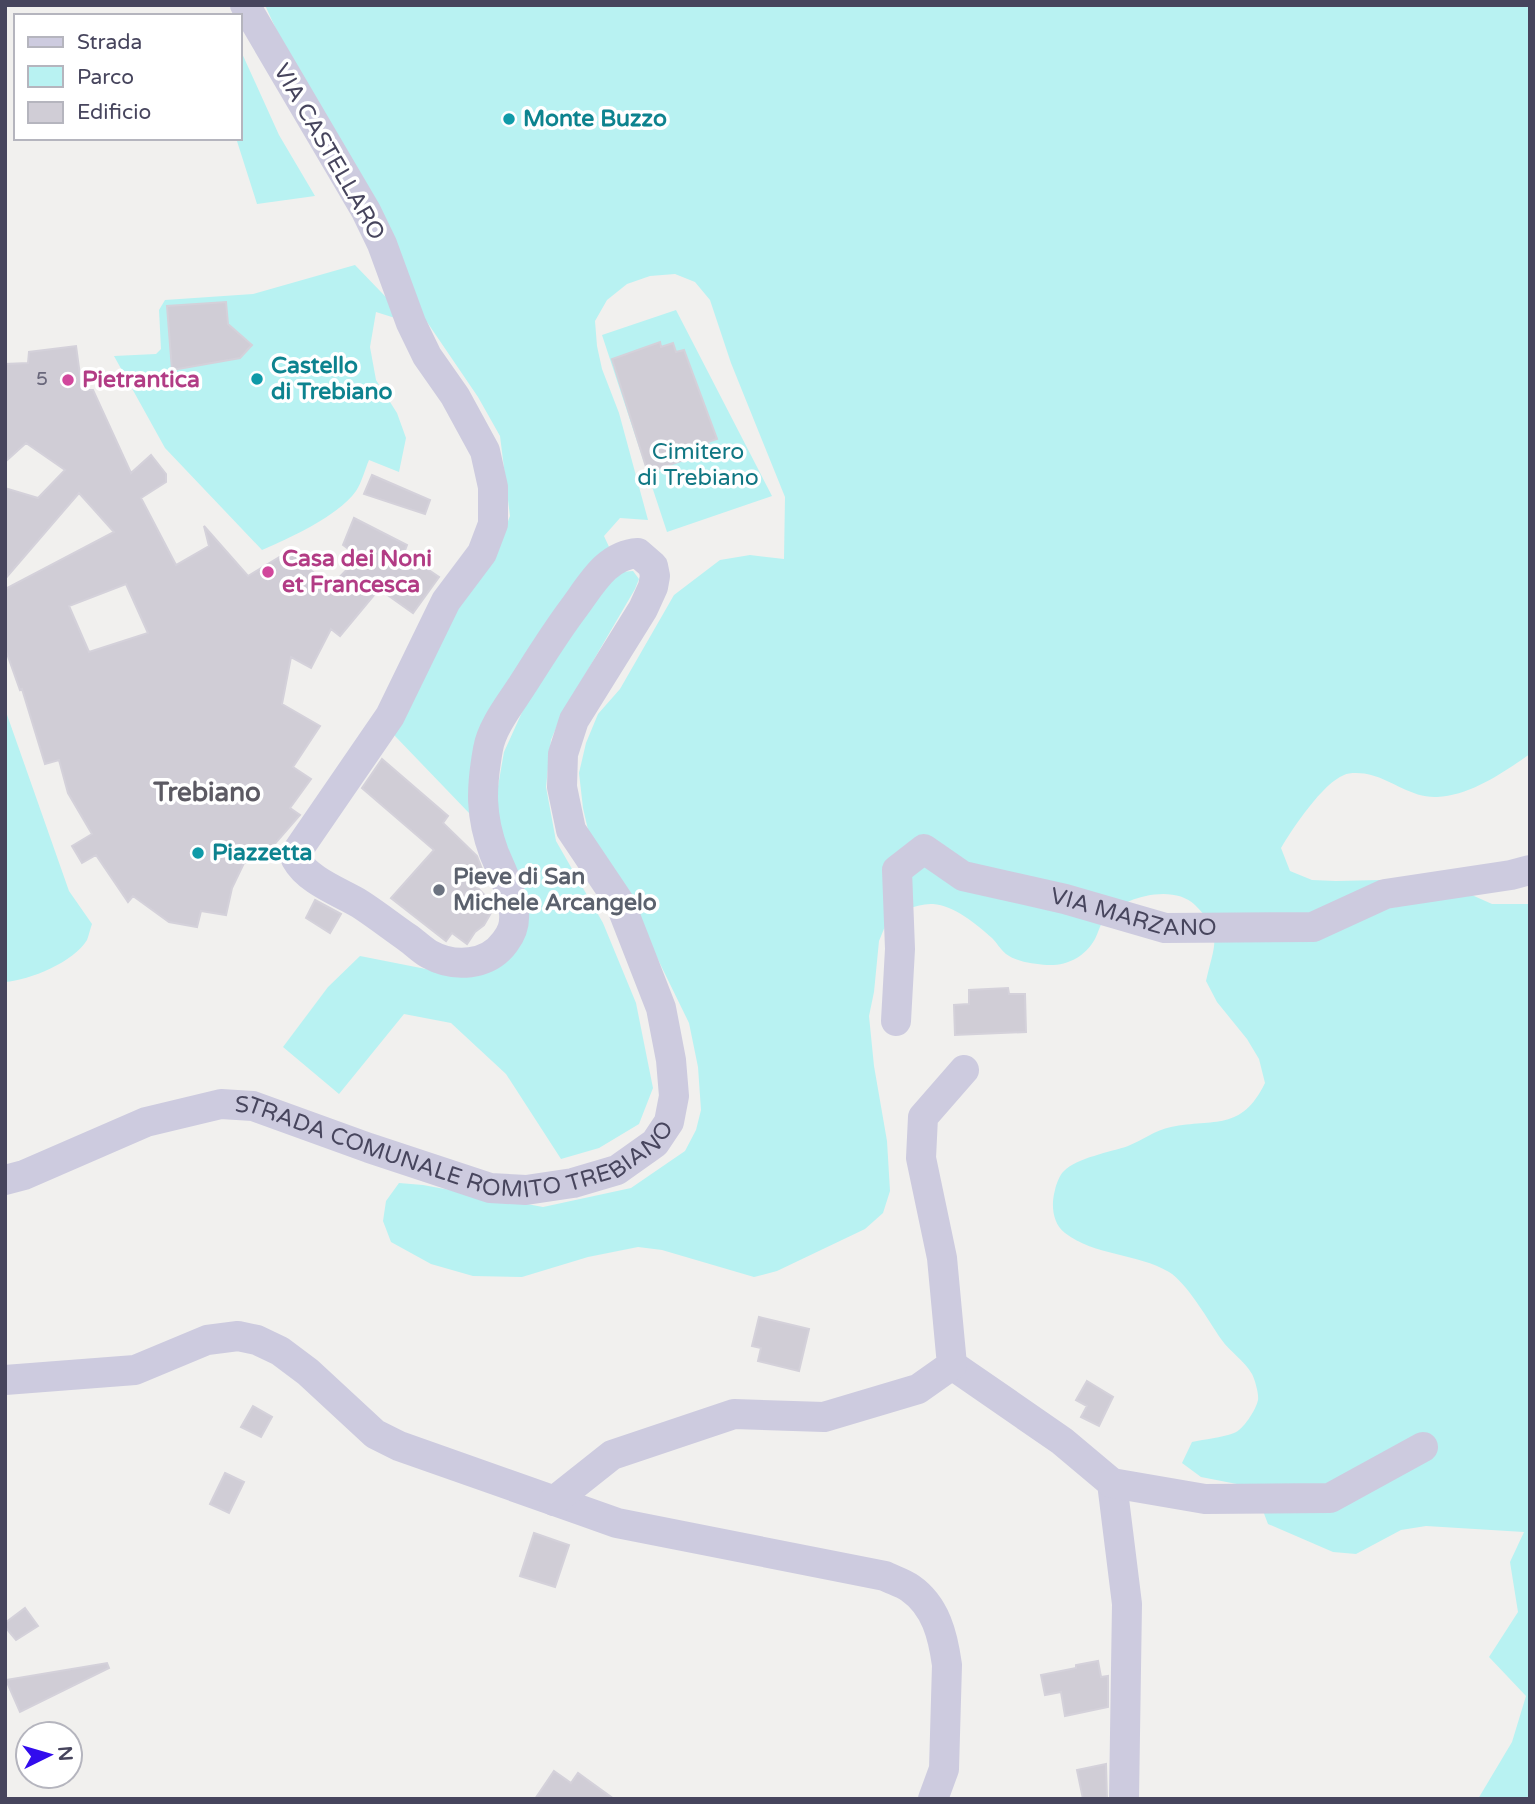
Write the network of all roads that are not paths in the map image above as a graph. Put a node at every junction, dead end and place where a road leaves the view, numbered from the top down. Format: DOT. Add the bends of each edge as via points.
graph roads {
  1 [pos="245,5"];
  2 [pos="367,752"];
  3 [pos="1530,870"];
  4 [pos="896,1021"];
  5 [pos="964,1070"];
  6 [pos="5,1181"];
  7 [pos="952,1365"];
  8 [pos="5,1380"];
  9 [pos="1423,1447"];
  10 [pos="1112,1483"];
  11 [pos="554,1502"];
  12 [pos="933,1799"];
  13 [pos="1124,1799"];
  1 -- 2 [label="street, VIA CASTELLARO" via="366,211 416,334 485,451 493,487 493,524 482,553 446,601 390,716"];
  2 -- 6 [label="street, STRADA COMUNALE ROMITO TREBIANO" via="298,850 300,866 429,955 469,963 491,957 513,930 514,914 481,806 489,744 556,632 596,578 626,554 638,553 653,566 653,587 643,609 573,720 563,754 562,787 571,830 620,903 661,1008 674,1096 669,1122 654,1143 617,1170 573,1183 526,1190 490,1188 253,1106 220,1104 146,1122"];
  3 -- 4 [label="street, VIA MARZANO" via="1385,894 1313,927 1165,928 963,876 923,849 897,870 900,949"];
  5 -- 7 [label="street" via="923,1117 921,1158 942,1258"];
  7 -- 10 [label="street" via="1062,1441"];
  7 -- 11 [label="street" via="918,1389 824,1417 734,1414 612,1455"];
  8 -- 11 [label="street" via="135,1370 206,1340 238,1336 257,1340 308,1372 375,1434"];
  9 -- 10 [label="street" via="1330,1498 1205,1499"];
  10 -- 13 [label="street" via="1127,1604"];
  11 -- 12 [label="street" via="648,1531 885,1576 910,1588 940,1627 947,1665 944,1769"];
}
